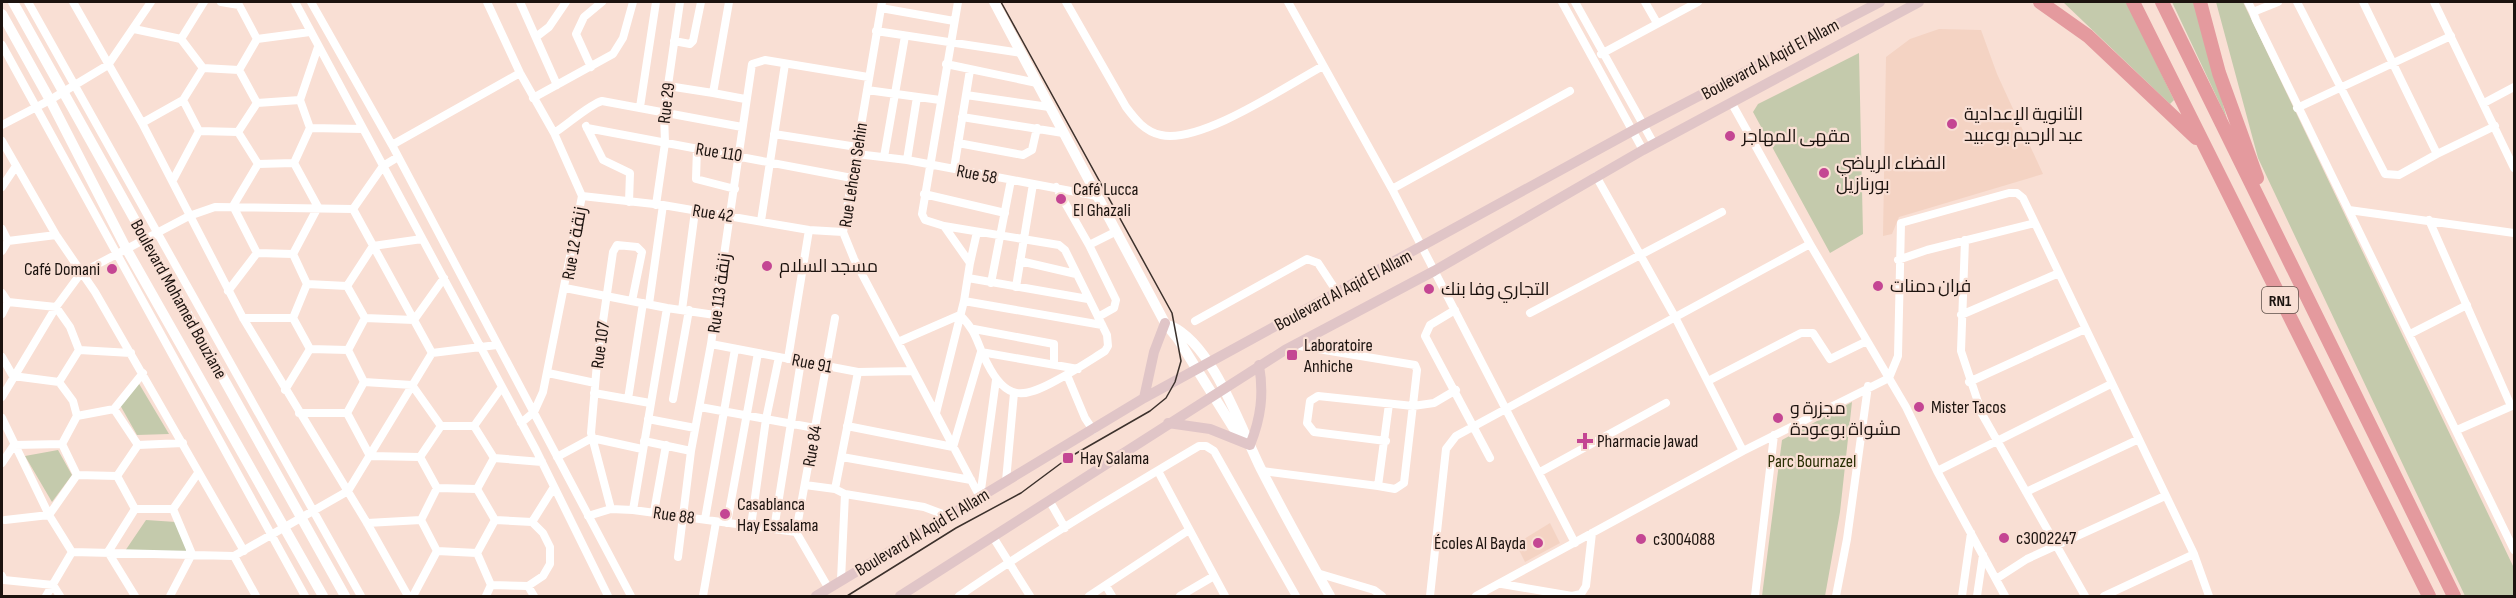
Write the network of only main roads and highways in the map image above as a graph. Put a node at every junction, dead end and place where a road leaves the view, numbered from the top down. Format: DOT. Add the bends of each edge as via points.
graph roads {
  1 [pos="1880,2"];
  2 [pos="1919,2"];
  3 [pos="2040,2"];
  4 [pos="2133,2"];
  5 [pos="2162,2"];
  6 [pos="2200,2"];
  7 [pos="2201,142"];
  8 [pos="2279,239"];
  9 [pos="1165,323"];
  10 [pos="1259,365"];
  11 [pos="1144,398"];
  12 [pos="1168,423"];
  13 [pos="816,597"];
  14 [pos="900,597"];
  15 [pos="2429,597"];
  16 [pos="2454,597"];
  1 -- 11 [label="main road, Boulevard Al Aqid El Allam" via="1644,125"];
  2 -- 10 [label="main road, Boulevard Al Aqid El Allam" via="1643,150 1434,271"];
  3 -- 7 [label="highway" via="2088,36"];
  4 -- 7 [label="highway, RN1"];
  5 -- 8 [label="highway, RN1"];
  6 -- 8 [label="highway" via="2220,73"];
  7 -- 15 [label="highway, RN1"];
  8 -- 16 [label="highway, RN1"];
  9 -- 11 [label="main road"];
  10 -- 12 [label="main road, Boulevard Al Aqid El Allam"];
  10 -- 12 [label="main road" via="1261,414 1250,445 1210,429"];
  11 -- 13 [label="main road, Boulevard Al Aqid El Allam"];
  12 -- 14 [label="main road, Boulevard Al Aqid El Allam"];
}
